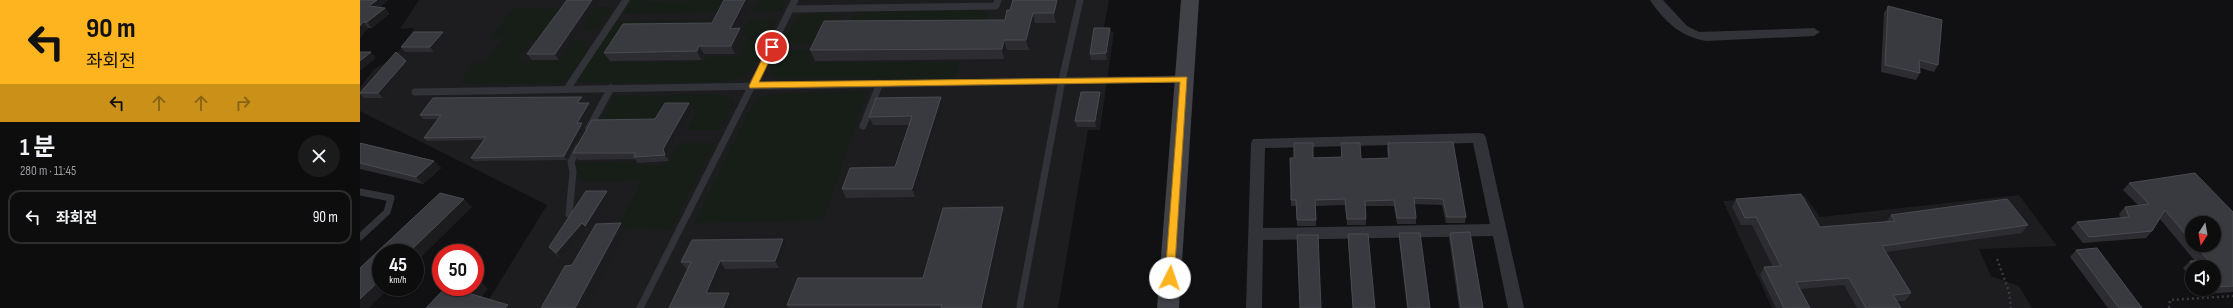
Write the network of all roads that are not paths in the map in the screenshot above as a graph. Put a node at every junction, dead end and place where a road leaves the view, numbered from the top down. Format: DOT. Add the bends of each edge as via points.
graph roads {
  1 [pos="626,0"];
  2 [pos="795,0"];
  3 [pos="823,0"];
  4 [pos="998,0"];
  5 [pos="1080,0"];
  6 [pos="1190,0"];
  7 [pos="1656,0"];
  8 [pos="791,9"];
  9 [pos="819,9"];
  10 [pos="1814,32"];
  11 [pos="1184,79"];
  12 [pos="1062,80"];
  13 [pos="880,83"];
  14 [pos="753,86"];
  15 [pos="610,88"];
  16 [pos="567,89"];
  17 [pos="415,92"];
  18 [pos="864,126"];
  19 [pos="360,192"];
  20 [pos="569,214"];
  21 [pos="1499,230"];
  22 [pos="1255,234"];
  23 [pos="360,237"];
  24 [pos="1020,306"];
  25 [pos="640,308"];
  26 [pos="1168,308"];
  27 [pos="1254,308"];
  28 [pos="1516,308"];
  1 -- 16 [label="lane"];
  2 -- 8 [label="lane"];
  3 -- 9 [label="lane"];
  4 -- 9 [label="lane" via="996,6"];
  5 -- 12 [label="lane"];
  6 -- 11 [label="main road"];
  7 -- 10 [label="street" via="1680,27 1692,36"];
  8 -- 9 [label="lane"];
  8 -- 14 [label="lane"];
  11 -- 12 [label="lane"];
  11 -- 26 [label="main road"];
  12 -- 13 [label="lane"];
  12 -- 24 [label="lane"];
  13 -- 14 [label="lane"];
  13 -- 18 [label="lane"];
  14 -- 15 [label="lane"];
  14 -- 25 [label="lane"];
  15 -- 16 [label="lane"];
  15 -- 20 [label="lane" via="571,162 573,172"];
  16 -- 17 [label="lane"];
  19 -- 23 [label="lane" via="391,198 387,212"];
  21 -- 22 [label="street"];
  21 -- 22 [label="street" via="1479,138 1258,143"];
  21 -- 28 [label="street"];
  22 -- 27 [label="street"];
}
